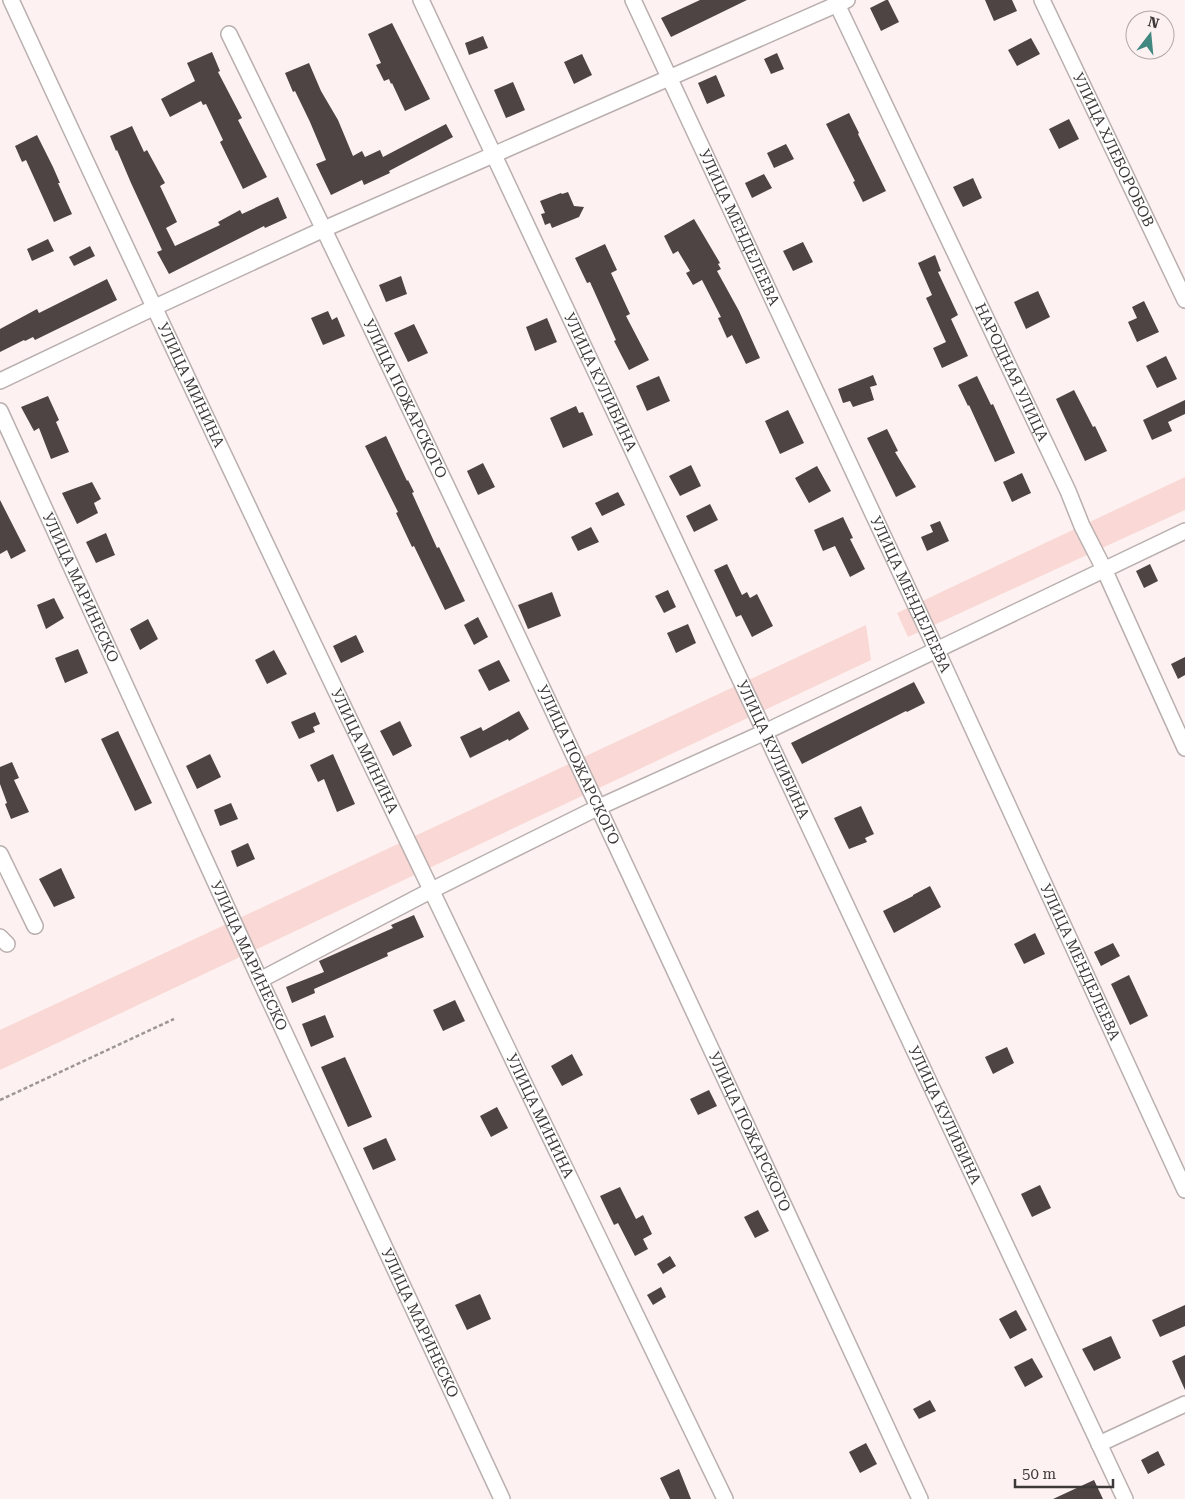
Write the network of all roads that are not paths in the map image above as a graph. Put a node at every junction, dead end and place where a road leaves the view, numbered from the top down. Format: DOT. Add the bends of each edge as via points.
graph roads {
  1 [pos="11,0"];
  2 [pos="421,0"];
  3 [pos="632,0"];
  4 [pos="1042,0"];
  5 [pos="840,2"];
  6 [pos="229,34"];
  7 [pos="669,78"];
  8 [pos="493,155"];
  9 [pos="324,229"];
  10 [pos="1185,300"];
  11 [pos="153,308"];
  12 [pos="0,382"];
  13 [pos="0,411"];
  14 [pos="1185,531"];
  15 [pos="1104,569"];
  16 [pos="937,651"];
  17 [pos="765,732"];
  18 [pos="1185,748"];
  19 [pos="599,807"];
  20 [pos="0,854"];
  21 [pos="430,891"];
  22 [pos="35,926"];
  23 [pos="260,980"];
  24 [pos="1185,1190"];
  25 [pos="1185,1404"];
  26 [pos="1099,1444"];
  27 [pos="502,1499"];
  28 [pos="725,1499"];
  29 [pos="920,1499"];
  30 [pos="1125,1499"];
  1 -- 11 [label="street, УЛИЦА МИНИНА"];
  2 -- 8 [label="street, УЛИЦА КУЛИБИНА"];
  3 -- 7 [label="street, УЛИЦА МЕНДЕЛЕЕВА"];
  4 -- 10 [label="street, УЛИЦА ХЛЕБОРОБОВ"];
  5 -- 7 [label="street"];
  5 -- 15 [label="street, НАРОДНАЯ УЛИЦА"];
  6 -- 9 [label="street, УЛИЦА ПОЖАРСКОГО"];
  7 -- 8 [label="street"];
  7 -- 16 [label="street, УЛИЦА МЕНДЕЛЕЕВА"];
  8 -- 9 [label="street"];
  8 -- 17 [label="street, УЛИЦА КУЛИБИНА"];
  9 -- 11 [label="street"];
  9 -- 19 [label="street, УЛИЦА ПОЖАРСКОГО"];
  11 -- 12 [label="street"];
  11 -- 21 [label="street, УЛИЦА МИНИНА"];
  13 -- 23 [label="street, УЛИЦА МАРИНЕСКО"];
  14 -- 15 [label="street"];
  15 -- 16 [label="street"];
  15 -- 18 [label="street, НАРОДНАЯ УЛИЦА"];
  16 -- 17 [label="street"];
  16 -- 24 [label="street, УЛИЦА МЕНДЕЛЕЕВА"];
  17 -- 19 [label="street"];
  17 -- 26 [label="street, УЛИЦА КУЛИБИНА"];
  19 -- 21 [label="street"];
  19 -- 29 [label="street, УЛИЦА ПОЖАРСКОГО"];
  20 -- 22 [label="street"];
  21 -- 23 [label="street"];
  21 -- 28 [label="street, УЛИЦА МИНИНА"];
  23 -- 27 [label="street, УЛИЦА МАРИНЕСКО"];
  25 -- 26 [label="street"];
  26 -- 30 [label="street, УЛИЦА КУЛИБИНА"];
}
